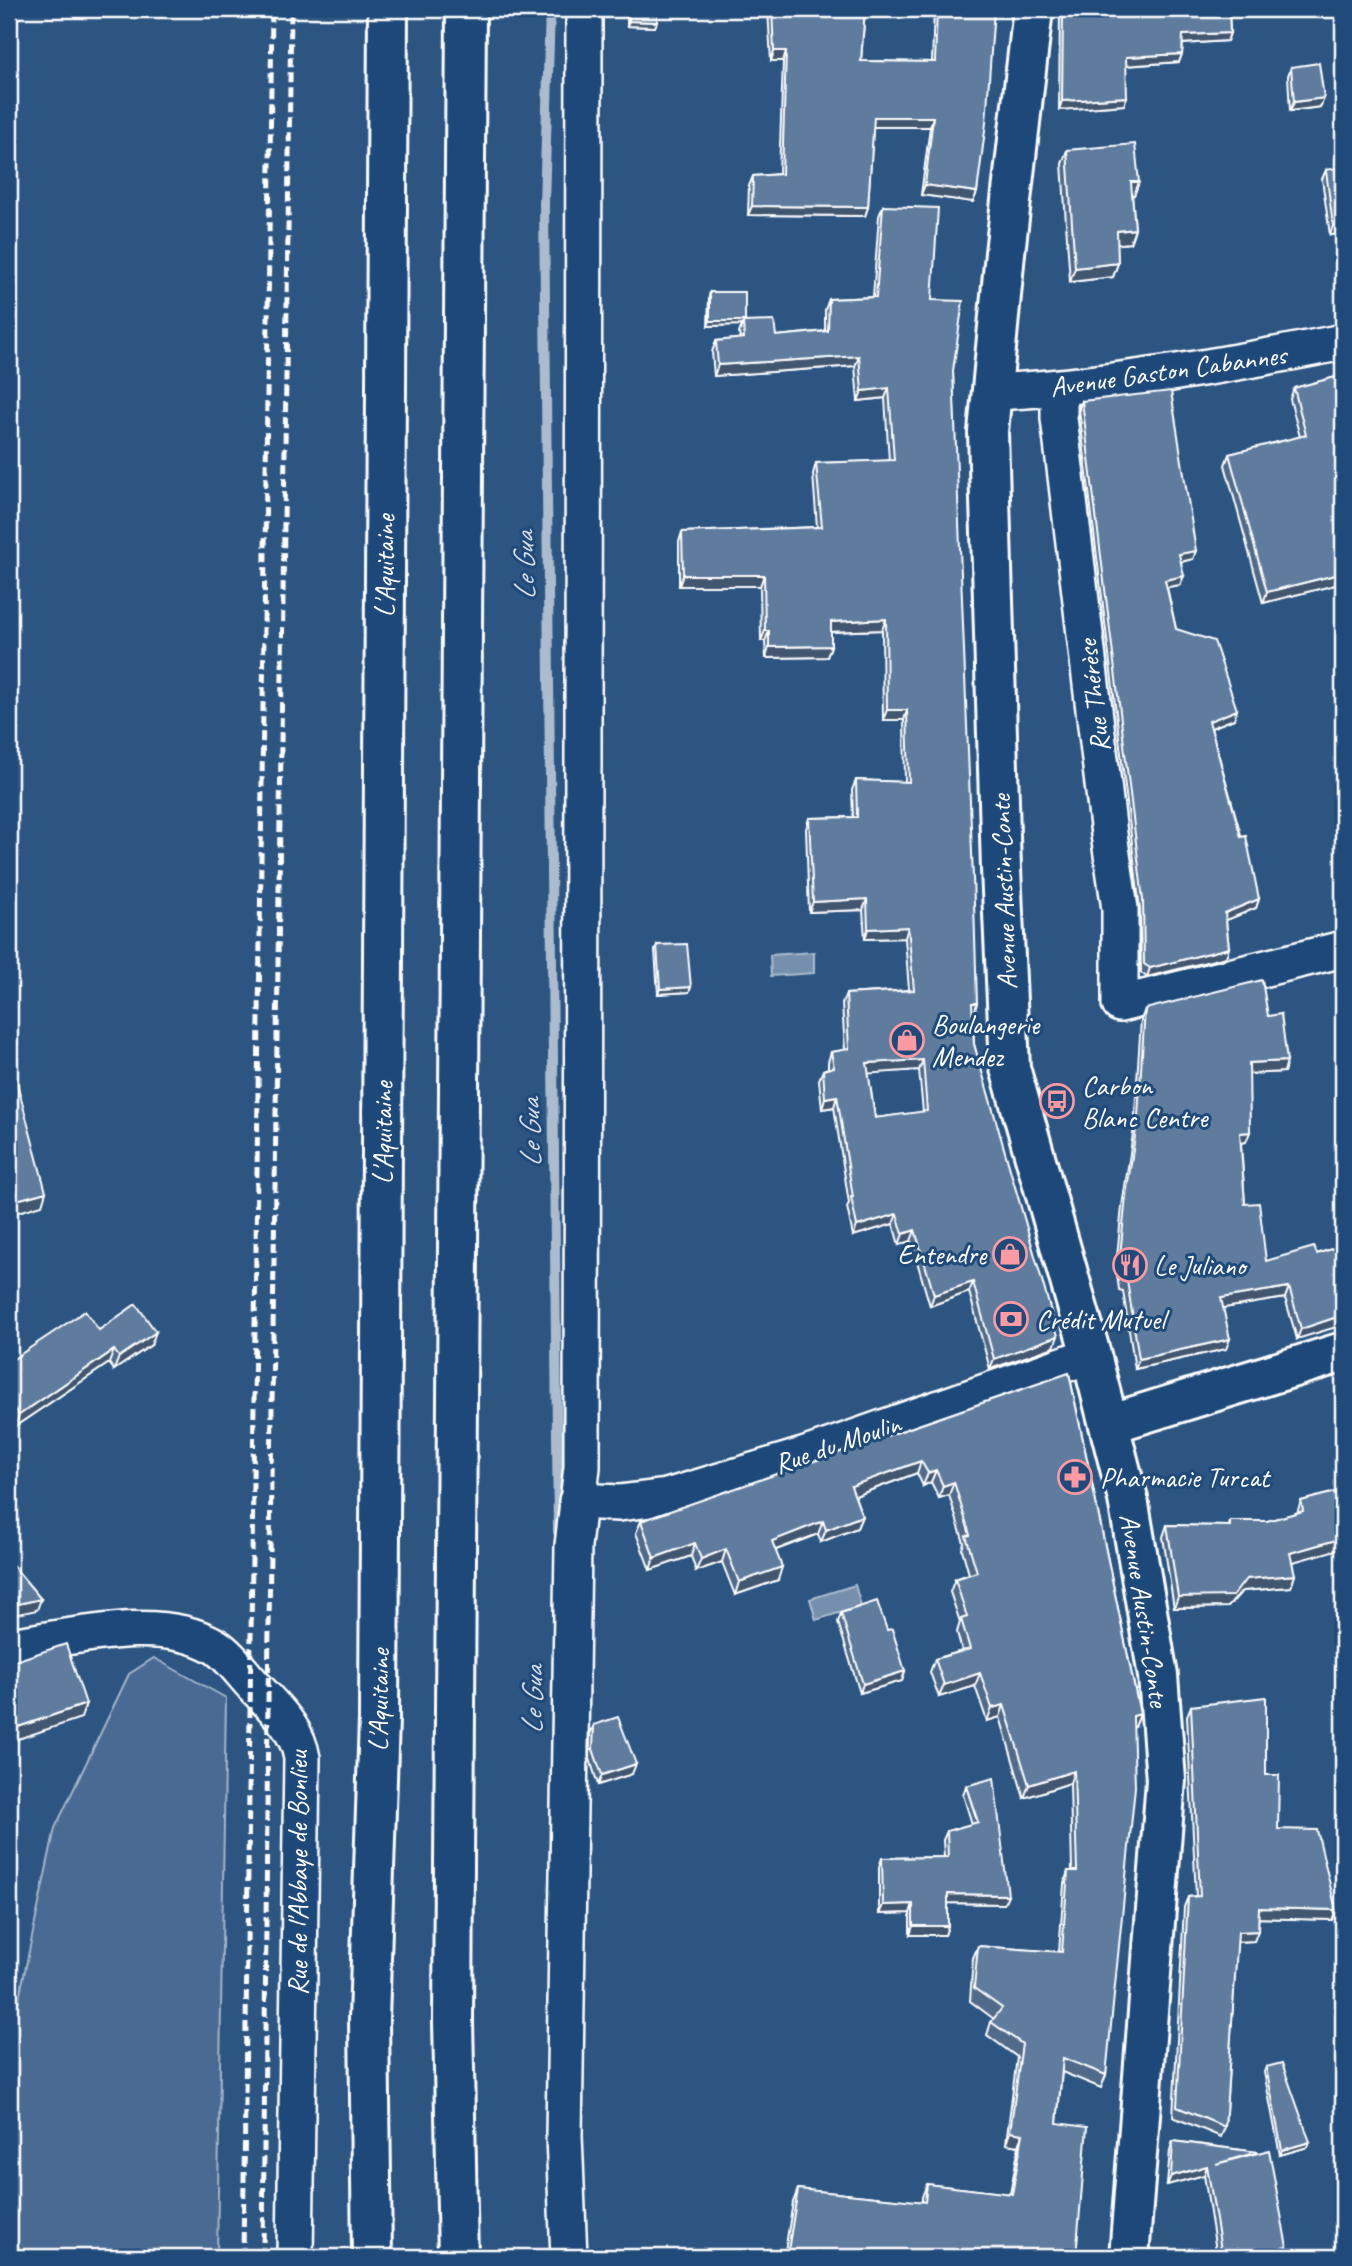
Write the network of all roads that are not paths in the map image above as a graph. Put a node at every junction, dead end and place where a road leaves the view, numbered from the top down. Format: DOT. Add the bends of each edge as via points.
graph roads {
  1 [pos="388,9"];
  2 [pos="466,9"];
  3 [pos="584,9"];
  4 [pos="1034,9"];
  5 [pos="1343,342"];
  6 [pos="1059,388"];
  7 [pos="992,392"];
  8 [pos="1343,949"];
  9 [pos="1343,1352"];
  10 [pos="1091,1356"];
  11 [pos="1109,1424"];
  12 [pos="577,1501"];
  13 [pos="9,1646"];
  14 [pos="295,2257"];
  15 [pos="372,2257"];
  16 [pos="458,2257"];
  17 [pos="569,2257"];
  18 [pos="1129,2257"];
  1 -- 15 [label="main road, L'Aquitaine" via="379,1718 369,2019"];
  2 -- 16 [label="main road" via="453,2008"];
  3 -- 12 [label="street" via="582,1467"];
  4 -- 7 [label="main road, Avenue Austin-Conte"];
  5 -- 6 [label="street, Avenue Gaston Cabannes" via="1242,362"];
  6 -- 7 [label="street, Avenue Gaston Cabannes"];
  6 -- 8 [label="street, Rue Thérèse" via="1121,909 1121,1004"];
  7 -- 10 [label="main road, Avenue Austin-Conte" via="988,432 1010,1069"];
  9 -- 11 [label="main road"];
  10 -- 11 [label="main road, Avenue Austin-Conte"];
  10 -- 12 [label="street, Rue du Moulin" via="803,1456 667,1497 619,1503"];
  11 -- 18 [label="main road, Avenue Austin-Conte" via="1128,1499 1158,1676 1166,1780"];
  12 -- 17 [label="street" via="564,2136"];
  13 -- 14 [label="street, Rue de l'Abbaye de Bonlieu" via="128,1630 184,1633 216,1647 285,1719 299,1741"];
}
